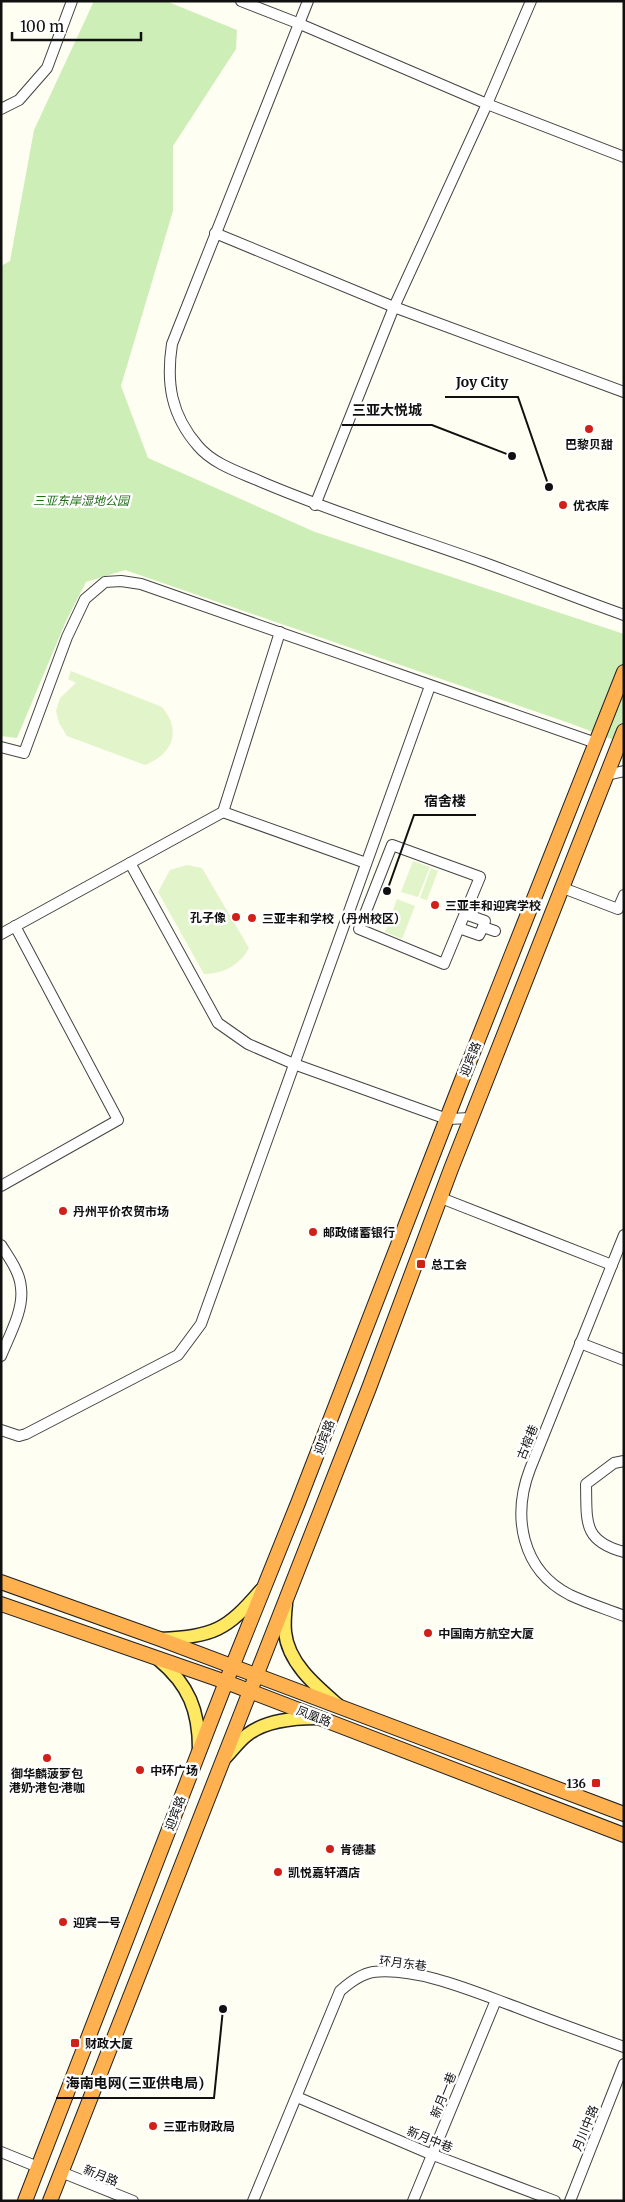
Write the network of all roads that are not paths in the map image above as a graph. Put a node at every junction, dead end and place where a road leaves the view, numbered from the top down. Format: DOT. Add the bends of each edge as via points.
graph roads {
  1 [pos="72,1"];
  2 [pos="241,1"];
  3 [pos="308,1"];
  4 [pos="531,1"];
  5 [pos="300,24"];
  6 [pos="487,104"];
  7 [pos="1,109"];
  8 [pos="624,157"];
  9 [pos="215,233"];
  10 [pos="394,307"];
  11 [pos="624,392"];
  12 [pos="315,505"];
  13 [pos="624,615"];
  14 [pos="280,632"];
  15 [pos="624,672"];
  16 [pos="430,686"];
  17 [pos="624,731"];
  18 [pos="596,743"];
  19 [pos="1,747"];
  20 [pos="624,771"];
  21 [pos="607,775"];
  22 [pos="223,812"];
  23 [pos="366,863"];
  24 [pos="130,864"];
  25 [pos="562,888"];
  26 [pos="624,895"];
  27 [pos="466,914"];
  28 [pos="15,926"];
  29 [pos="483,927"];
  30 [pos="459,928"];
  31 [pos="494,931"];
  32 [pos="1,934"];
  33 [pos="294,1064"];
  34 [pos="458,1090"];
  35 [pos="480,1098"];
  36 [pos="472,1118"];
  37 [pos="447,1119"];
  38 [pos="432,1158"];
  39 [pos="451,1169"];
  40 [pos="1,1186"];
  41 [pos="441,1198"];
  42 [pos="624,1235"];
  43 [pos="1,1245"];
  44 [pos="612,1265"];
  45 [pos="580,1343"];
  46 [pos="1,1356"];
  47 [pos="624,1360"];
  48 [pos="1,1430"];
  49 [pos="624,1461"];
  50 [pos="624,1552"];
  51 [pos="1,1582"];
  52 [pos="264,1587"];
  53 [pos="286,1598"];
  54 [pos="1,1604"];
  55 [pos="624,1616"];
  56 [pos="160,1638"];
  57 [pos="155,1657"];
  58 [pos="232,1666"];
  59 [pos="255,1675"];
  60 [pos="226,1682"];
  61 [pos="249,1690"];
  62 [pos="339,1707"];
  63 [pos="322,1719"];
  64 [pos="199,1751"];
  65 [pos="221,1762"];
  66 [pos="624,1814"];
  67 [pos="624,1835"];
  68 [pos="496,2000"];
  69 [pos="624,2047"];
  70 [pos="624,2064"];
  71 [pos="297,2097"];
  72 [pos="1,2152"];
  73 [pos="432,2154"];
  74 [pos="38,2167"];
  75 [pos="61,2172"];
  76 [pos="25,2201"];
  77 [pos="50,2201"];
  78 [pos="133,2201"];
  79 [pos="253,2201"];
  80 [pos="413,2201"];
  81 [pos="555,2201"];
  82 [pos="570,2201"];
  1 -- 7 [label="street" via="47,68 19,100"];
  2 -- 5 [label="street"];
  3 -- 5 [label="street"];
  4 -- 6 [label="street"];
  5 -- 6 [label="street"];
  5 -- 9 [label="street"];
  6 -- 8 [label="street"];
  6 -- 10 [label="street"];
  9 -- 10 [label="street"];
  9 -- 12 [label="street" via="172,344 168,369 172,397 183,425 200,448 223,464"];
  10 -- 11 [label="street"];
  10 -- 12 [label="street"];
  12 -- 13 [label="street"];
  14 -- 16 [label="street"];
  14 -- 19 [label="street" via="141,584 105,582 85,598 24,753"];
  14 -- 22 [label="street"];
  15 -- 18 [label="highway, 迎宾路"];
  16 -- 18 [label="street"];
  16 -- 23 [label="street"];
  17 -- 21 [label="highway, 迎宾路"];
  18 -- 34 [label="highway, 迎宾路"];
  20 -- 21 [label="street"];
  21 -- 25 [label="highway, 迎宾路"];
  22 -- 23 [label="street"];
  22 -- 24 [label="street"];
  23 -- 33 [label="street"];
  24 -- 28 [label="street"];
  24 -- 33 [label="street" via="218,1023 248,1044"];
  25 -- 26 [label="street" via="618,909"];
  25 -- 35 [label="highway, 迎宾路"];
  27 -- 29 [label="street" via="485,921"];
  27 -- 30 [label="street"];
  27 -- 30 [label="street" via="480,877 392,845 357,929 444,964"];
  28 -- 32 [label="street"];
  28 -- 40 [label="street" via="118,1120"];
  29 -- 30 [label="street" via="479,936"];
  29 -- 31 [label="street"];
  33 -- 37 [label="street"];
  33 -- 48 [label="street" via="201,1324 178,1355 26,1434 19,1436"];
  34 -- 35 [label="highway"];
  34 -- 37 [label="highway, 迎宾路"];
  35 -- 36 [label="highway, 迎宾路"];
  36 -- 37 [label="street"];
  36 -- 39 [label="highway, 迎宾路"];
  37 -- 38 [label="highway, 迎宾路"];
  37 -- 39 [label="highway"];
  38 -- 39 [label="highway" via="444,1157"];
  38 -- 52 [label="highway, 迎宾路"];
  39 -- 41 [label="highway, 迎宾路"];
  41 -- 44 [label="street"];
  41 -- 53 [label="highway, 迎宾路"];
  42 -- 44 [label="street, 古榕巷"];
  43 -- 46 [label="street" via="18,1274 21,1288 20,1306"];
  44 -- 45 [label="street, 古榕巷"];
  45 -- 47 [label="street"];
  45 -- 55 [label="street, 古榕巷" via="524,1484 520,1506 522,1529 534,1560 553,1583 570,1594"];
  49 -- 50 [label="street" via="614,1463 586,1484 587,1525 598,1542"];
  51 -- 56 [label="highway, 凤凰路"];
  52 -- 56 [label="main road" via="240,1615 220,1629 189,1637"];
  52 -- 58 [label="highway, 迎宾路"];
  53 -- 59 [label="highway, 迎宾路"];
  53 -- 62 [label="main road" via="285,1634 294,1657 310,1681"];
  54 -- 57 [label="highway, 凤凰路"];
  56 -- 58 [label="highway, 凤凰路"];
  57 -- 60 [label="highway, 凤凰路"];
  57 -- 64 [label="main road" via="173,1672 188,1692 199,1724"];
  58 -- 59 [label="highway, 凤凰路"];
  58 -- 60 [label="highway, 迎宾路"];
  59 -- 61 [label="highway, 迎宾路"];
  59 -- 62 [label="highway, 凤凰路"];
  60 -- 61 [label="highway, 凤凰路"];
  60 -- 64 [label="highway, 迎宾路"];
  61 -- 63 [label="highway, 凤凰路"];
  61 -- 65 [label="highway, 迎宾路"];
  62 -- 66 [label="highway, 凤凰路"];
  63 -- 65 [label="main road" via="295,1718 270,1724 248,1734"];
  63 -- 67 [label="highway, 凤凰路"];
  64 -- 74 [label="highway, 迎宾路"];
  65 -- 75 [label="highway, 迎宾路"];
  68 -- 69 [label="street, 环月东巷"];
  68 -- 71 [label="street, 环月东巷" via="419,1975 372,1972 363,1976 340,1991"];
  68 -- 73 [label="street, 新月一巷"];
  70 -- 82 [label="street, 月川中路"];
  71 -- 73 [label="street, 新月中巷"];
  71 -- 79 [label="street, 环月东巷"];
  72 -- 74 [label="street"];
  73 -- 80 [label="street, 新月一巷"];
  73 -- 81 [label="street, 新月中巷"];
  74 -- 76 [label="highway, 迎宾路"];
  75 -- 77 [label="highway, 迎宾路"];
  75 -- 78 [label="street, 新月路"];
}
